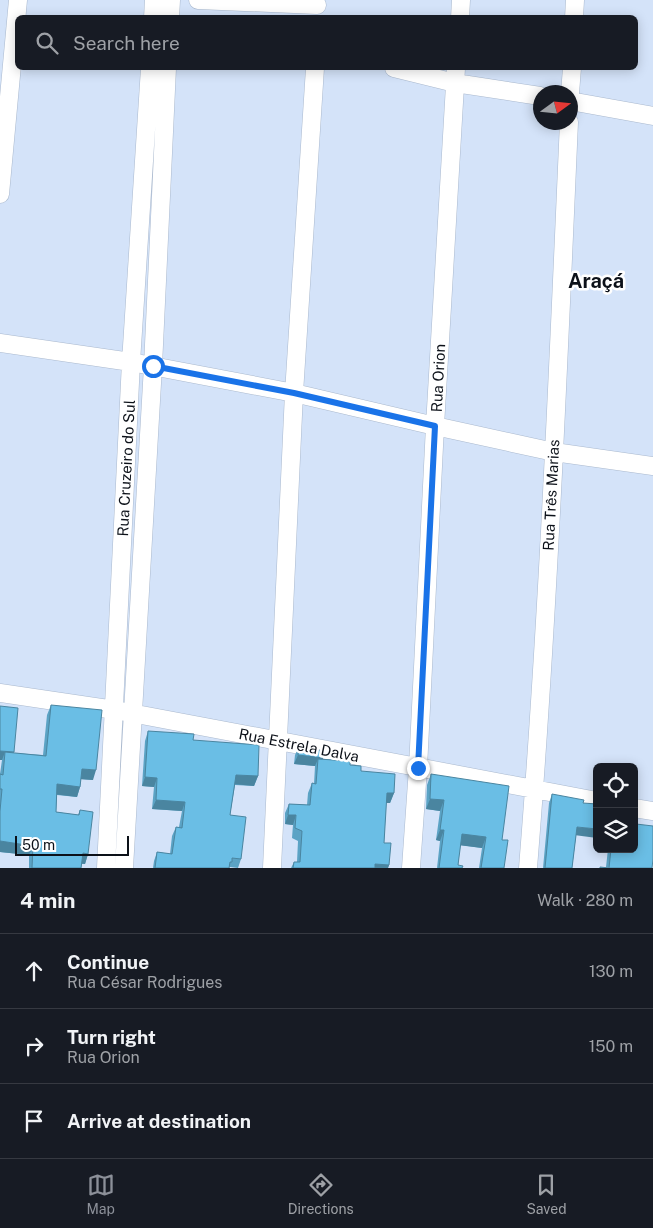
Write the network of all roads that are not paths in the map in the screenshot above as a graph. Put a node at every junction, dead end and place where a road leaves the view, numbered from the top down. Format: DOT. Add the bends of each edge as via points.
graph roads {
  1 [pos="18,0"];
  2 [pos="154,0"];
  3 [pos="171,0"];
  4 [pos="198,0"];
  5 [pos="461,0"];
  6 [pos="575,0"];
  7 [pos="317,8"];
  8 [pos="17,15"];
  9 [pos="153,15"];
  10 [pos="170,15"];
  11 [pos="460,15"];
  12 [pos="574,15"];
  13 [pos="15,32"];
  14 [pos="150,70"];
  15 [pos="167,70"];
  16 [pos="315,70"];
  17 [pos="412,70"];
  18 [pos="572,70"];
  19 [pos="456,75"];
  20 [pos="571,85"];
  21 [pos="533,94"];
  22 [pos="578,102"];
  23 [pos="653,116"];
  24 [pos="569,130"];
  25 [pos="0,194"];
  26 [pos="142,201"];
  27 [pos="161,204"];
  28 [pos="0,343"];
  29 [pos="131,362"];
  30 [pos="153,366"];
  31 [pos="294,393"];
  32 [pos="435,426"];
  33 [pos="554,452"];
  34 [pos="653,466"];
  35 [pos="120,597"];
  36 [pos="140,598"];
  37 [pos="0,693"];
  38 [pos="115,710"];
  39 [pos="134,714"];
  40 [pos="278,741"];
  41 [pos="418,768"];
  42 [pos="534,789"];
  43 [pos="593,800"];
  44 [pos="638,809"];
  45 [pos="653,811"];
  46 [pos="106,868"];
  47 [pos="124,868"];
  48 [pos="272,868"];
  49 [pos="411,868"];
  50 [pos="528,868"];
  1 -- 8 [label="street"];
  2 -- 9 [label="street"];
  3 -- 10 [label="street"];
  4 -- 7 [label="street"];
  5 -- 11 [label="street"];
  6 -- 12 [label="street"];
  13 -- 25 [label="street"];
  14 -- 26 [label="street, Rua Cruzeiro do Sul"];
  15 -- 27 [label="street, Rua Cruzeiro do Sul"];
  16 -- 31 [label="street"];
  17 -- 19 [label="street"];
  18 -- 20 [label="street"];
  19 -- 21 [label="street"];
  19 -- 32 [label="street, Rua Orion"];
  22 -- 23 [label="street"];
  24 -- 33 [label="street, Rua Três Marias"];
  26 -- 27 [label="street"];
  26 -- 29 [label="street, Rua Cruzeiro do Sul"];
  27 -- 30 [label="street, Rua Cruzeiro do Sul"];
  28 -- 29 [label="street"];
  29 -- 30 [label="street"];
  29 -- 35 [label="street, Rua Cruzeiro do Sul"];
  30 -- 31 [label="street"];
  30 -- 36 [label="street, Rua Cruzeiro do Sul"];
  31 -- 32 [label="street"];
  31 -- 40 [label="street"];
  32 -- 33 [label="street"];
  32 -- 41 [label="street, Rua Orion"];
  33 -- 34 [label="street"];
  33 -- 42 [label="street, Rua Três Marias"];
  35 -- 36 [label="street"];
  35 -- 38 [label="street, Rua Cruzeiro do Sul"];
  36 -- 39 [label="street, Rua Cruzeiro do Sul"];
  37 -- 38 [label="street, Rua Estrela Dalva"];
  38 -- 39 [label="street, Rua Estrela Dalva"];
  38 -- 46 [label="street, Rua Cruzeiro do Sul"];
  39 -- 40 [label="street, Rua Estrela Dalva"];
  39 -- 47 [label="street, Rua Cruzeiro do Sul"];
  40 -- 41 [label="street, Rua Estrela Dalva"];
  40 -- 48 [label="street"];
  41 -- 42 [label="street, Rua Estrela Dalva"];
  41 -- 49 [label="street, Rua Orion"];
  42 -- 43 [label="street, Rua Estrela Dalva"];
  42 -- 50 [label="street, Rua Três Marias"];
  44 -- 45 [label="street"];
}
